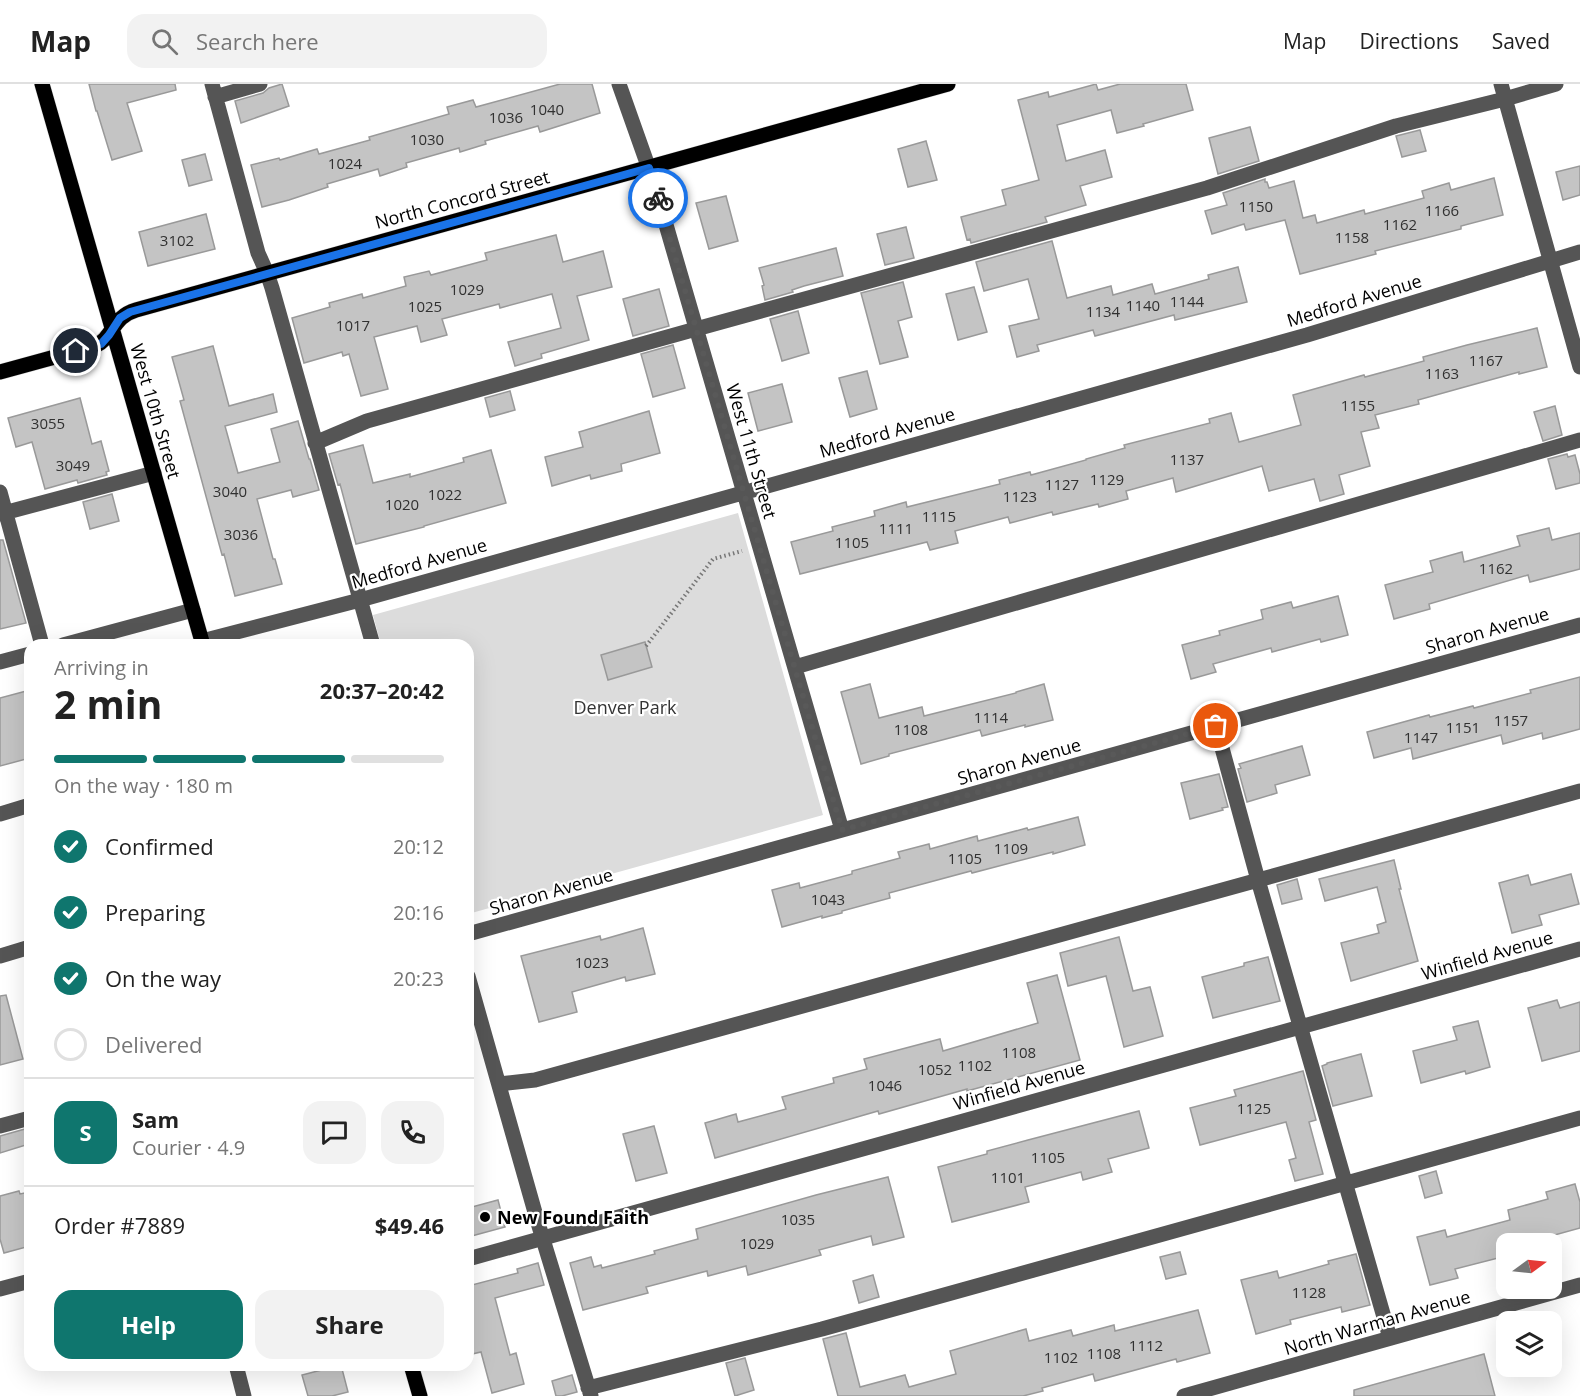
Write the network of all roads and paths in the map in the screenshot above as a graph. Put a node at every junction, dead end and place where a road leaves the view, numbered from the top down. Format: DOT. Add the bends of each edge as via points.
graph roads {
  1 [pos="42,84"];
  2 [pos="260,84"];
  3 [pos="620,84"];
  4 [pos="948,84"];
  5 [pos="1556,84"];
  6 [pos="214,90"];
  7 [pos="1503,91"];
  8 [pos="649,168"];
  9 [pos="1580,252"];
  10 [pos="1550,262"];
  11 [pos="267,273"];
  12 [pos="112,329"];
  13 [pos="696,329"];
  14 [pos="1580,367"];
  15 [pos="0,372"];
  16 [pos="1580,440"];
  17 [pos="315,443"];
  18 [pos="154,473"];
  19 [pos="0,492"];
  20 [pos="744,493"];
  21 [pos="3,514"];
  22 [pos="760,546"];
  23 [pos="360,600"];
  24 [pos="193,610"];
  25 [pos="1580,624"];
  26 [pos="40,639"];
  27 [pos="85,639"];
  28 [pos="202,639"];
  29 [pos="218,639"];
  30 [pos="371,639"];
  31 [pos="646,646"];
  32 [pos="24,656"];
  33 [pos="0,662"];
  34 [pos="795,667"];
  35 [pos="1216,726"];
  36 [pos="1580,791"];
  37 [pos="24,807"];
  38 [pos="0,814"];
  39 [pos="842,830"];
  40 [pos="1258,880"];
  41 [pos="474,932"];
  42 [pos="24,949"];
  43 [pos="1580,949"];
  44 [pos="0,956"];
  45 [pos="474,997"];
  46 [pos="1302,1027"];
  47 [pos="499,1084"];
  48 [pos="1580,1118"];
  49 [pos="24,1120"];
  50 [pos="0,1126"];
  51 [pos="1347,1183"];
  52 [pos="543,1238"];
  53 [pos="474,1257"];
  54 [pos="24,1283"];
  55 [pos="1580,1285"];
  56 [pos="0,1289"];
  57 [pos="1390,1338"];
  58 [pos="238,1371"];
  59 [pos="413,1371"];
  60 [pos="589,1392"];
  61 [pos="244,1396"];
  62 [pos="420,1396"];
  63 [pos="1184,1396"];
  1 -- 12 [label="main road, West 10th Street"];
  2 -- 6 [label="street"];
  3 -- 8 [label="street, West 11th Street"];
  4 -- 8 [label="main road, North Concord Street"];
  5 -- 7 [label="street"];
  6 -- 11 [label="street" via="258,253"];
  7 -- 10 [label="street"];
  7 -- 13 [label="street" via="1207,188"];
  8 -- 11 [label="main road, North Concord Street"];
  8 -- 13 [label="street, West 11th Street"];
  9 -- 10 [label="street, Medford Avenue"];
  10 -- 14 [label="street"];
  10 -- 20 [label="street, Medford Avenue"];
  11 -- 12 [label="main road, North Concord Street" via="130,312"];
  11 -- 17 [label="street"];
  12 -- 15 [label="main road, North Concord Street" via="95,346"];
  12 -- 18 [label="main road, West 10th Street"];
  13 -- 17 [label="street" via="367,422"];
  13 -- 20 [label="street, West 11th Street"];
  16 -- 34 [label="street"];
  17 -- 23 [label="street"];
  18 -- 21 [label="street"];
  18 -- 24 [label="main road, West 10th Street"];
  19 -- 21 [label="street"];
  20 -- 22 [label="street, West 11th Street"];
  20 -- 23 [label="street, Medford Avenue"];
  21 -- 26 [label="street"];
  22 -- 31 [label="path" via="713,560"];
  22 -- 34 [label="street, West 11th Street"];
  23 -- 29 [label="street, Medford Avenue"];
  23 -- 30 [label="street"];
  24 -- 27 [label="street"];
  24 -- 28 [label="main road, West 10th Street"];
  25 -- 35 [label="street, Sharon Avenue"];
  32 -- 33 [label="street"];
  34 -- 39 [label="street, West 11th Street"];
  35 -- 39 [label="street, Sharon Avenue"];
  35 -- 40 [label="street"];
  36 -- 40 [label="street"];
  37 -- 38 [label="street"];
  39 -- 41 [label="street, Sharon Avenue"];
  40 -- 46 [label="street"];
  40 -- 47 [label="street" via="535,1080"];
  42 -- 44 [label="street"];
  43 -- 46 [label="street, Winfield Avenue"];
  45 -- 47 [label="street"];
  46 -- 51 [label="street"];
  46 -- 52 [label="street, Winfield Avenue"];
  47 -- 52 [label="street"];
  48 -- 51 [label="street"];
  49 -- 50 [label="street"];
  51 -- 57 [label="street"];
  51 -- 60 [label="street"];
  52 -- 53 [label="street, Winfield Avenue"];
  52 -- 60 [label="street"];
  54 -- 56 [label="street"];
  55 -- 57 [label="street, North Warman Avenue"];
  57 -- 63 [label="street, North Warman Avenue"];
  58 -- 61 [label="street"];
  59 -- 62 [label="main road"];
}
